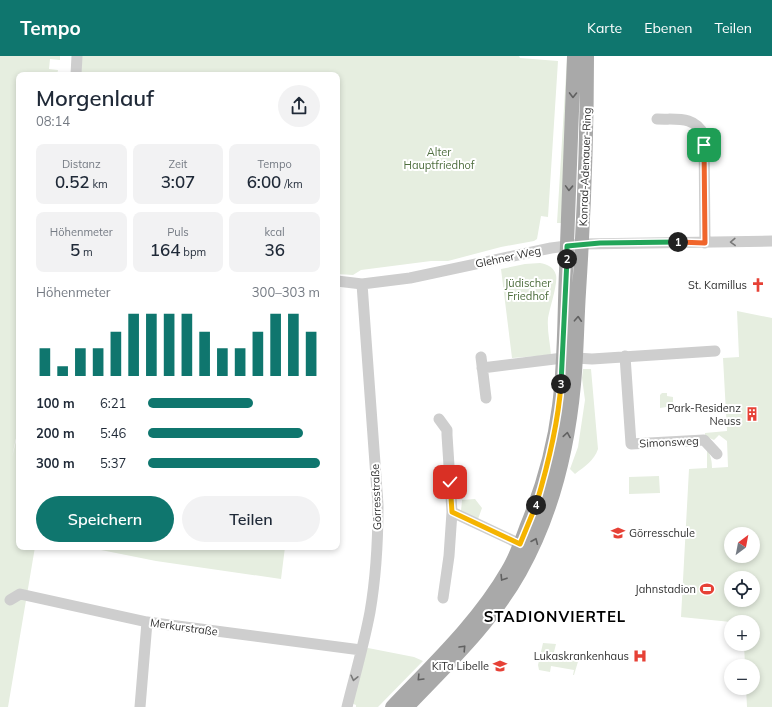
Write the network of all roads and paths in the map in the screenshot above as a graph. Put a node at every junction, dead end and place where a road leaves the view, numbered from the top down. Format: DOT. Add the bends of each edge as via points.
graph roads {
  1 [pos="77,56"];
  2 [pos="574,56"];
  3 [pos="587,56"];
  4 [pos="76,72"];
  5 [pos="657,119"];
  6 [pos="772,241"];
  7 [pos="705,243"];
  8 [pos="582,244"];
  9 [pos="567,246"];
  10 [pos="340,281"];
  11 [pos="362,284"];
  12 [pos="716,351"];
  13 [pos="625,356"];
  14 [pos="569,358"];
  15 [pos="486,398"];
  16 [pos="439,419"];
  17 [pos="717,454"];
  18 [pos="452,512"];
  19 [pos="520,544"];
  20 [pos="443,598"];
  21 [pos="10,600"];
  22 [pos="147,622"];
  23 [pos="361,650"];
  24 [pos="140,707"];
  25 [pos="347,707"];
  26 [pos="392,707"];
  27 [pos="407,707"];
  1 -- 4 [label="street"];
  2 -- 9 [label="main road, Konrad-Adenauer-Ring, one-way"];
  3 -- 8 [label="main road, Konrad-Adenauer-Ring"];
  5 -- 7 [label="street" via="692,122 704,135"];
  6 -- 7 [label="street, Glehner Weg, one-way"];
  7 -- 8 [label="street, Glehner Weg"];
  8 -- 9 [label="street, Glehner Weg"];
  14 -- 8 [label="main road, Konrad-Adenauer-Ring, one-way"];
  9 -- 11 [label="street, Glehner Weg" via="410,278"];
  9 -- 14 [label="main road, Konrad-Adenauer-Ring"];
  10 -- 11 [label="street, Glehner Weg"];
  11 -- 23 [label="street, Görresstraße" via="378,535 370,612"];
  12 -- 13 [label="street"];
  13 -- 14 [label="street"];
  13 -- 17 [label="street, Simonsweg" via="631,444 704,440"];
  14 -- 15 [label="street" via="481,363"];
  14 -- 19 [label="main road, Konrad-Adenauer-Ring" via="554,435 535,506"];
  27 -- 14 [label="main road, Konrad-Adenauer-Ring, one-way" via="493,613 520,572 533,546 548,510 567,439 572,406"];
  16 -- 18 [label="street" via="447,435"];
  18 -- 19 [label="street"];
  18 -- 20 [label="street"];
  19 -- 26 [label="main road, Konrad-Adenauer-Ring, one-way" via="509,568 486,604 462,634"];
  21 -- 22 [label="street, Merkurstraße" via="20,594"];
  22 -- 23 [label="street, Merkurstraße"];
  22 -- 24 [label="street"];
  23 -- 25 [label="street, Görresstraße, one-way"];
}
